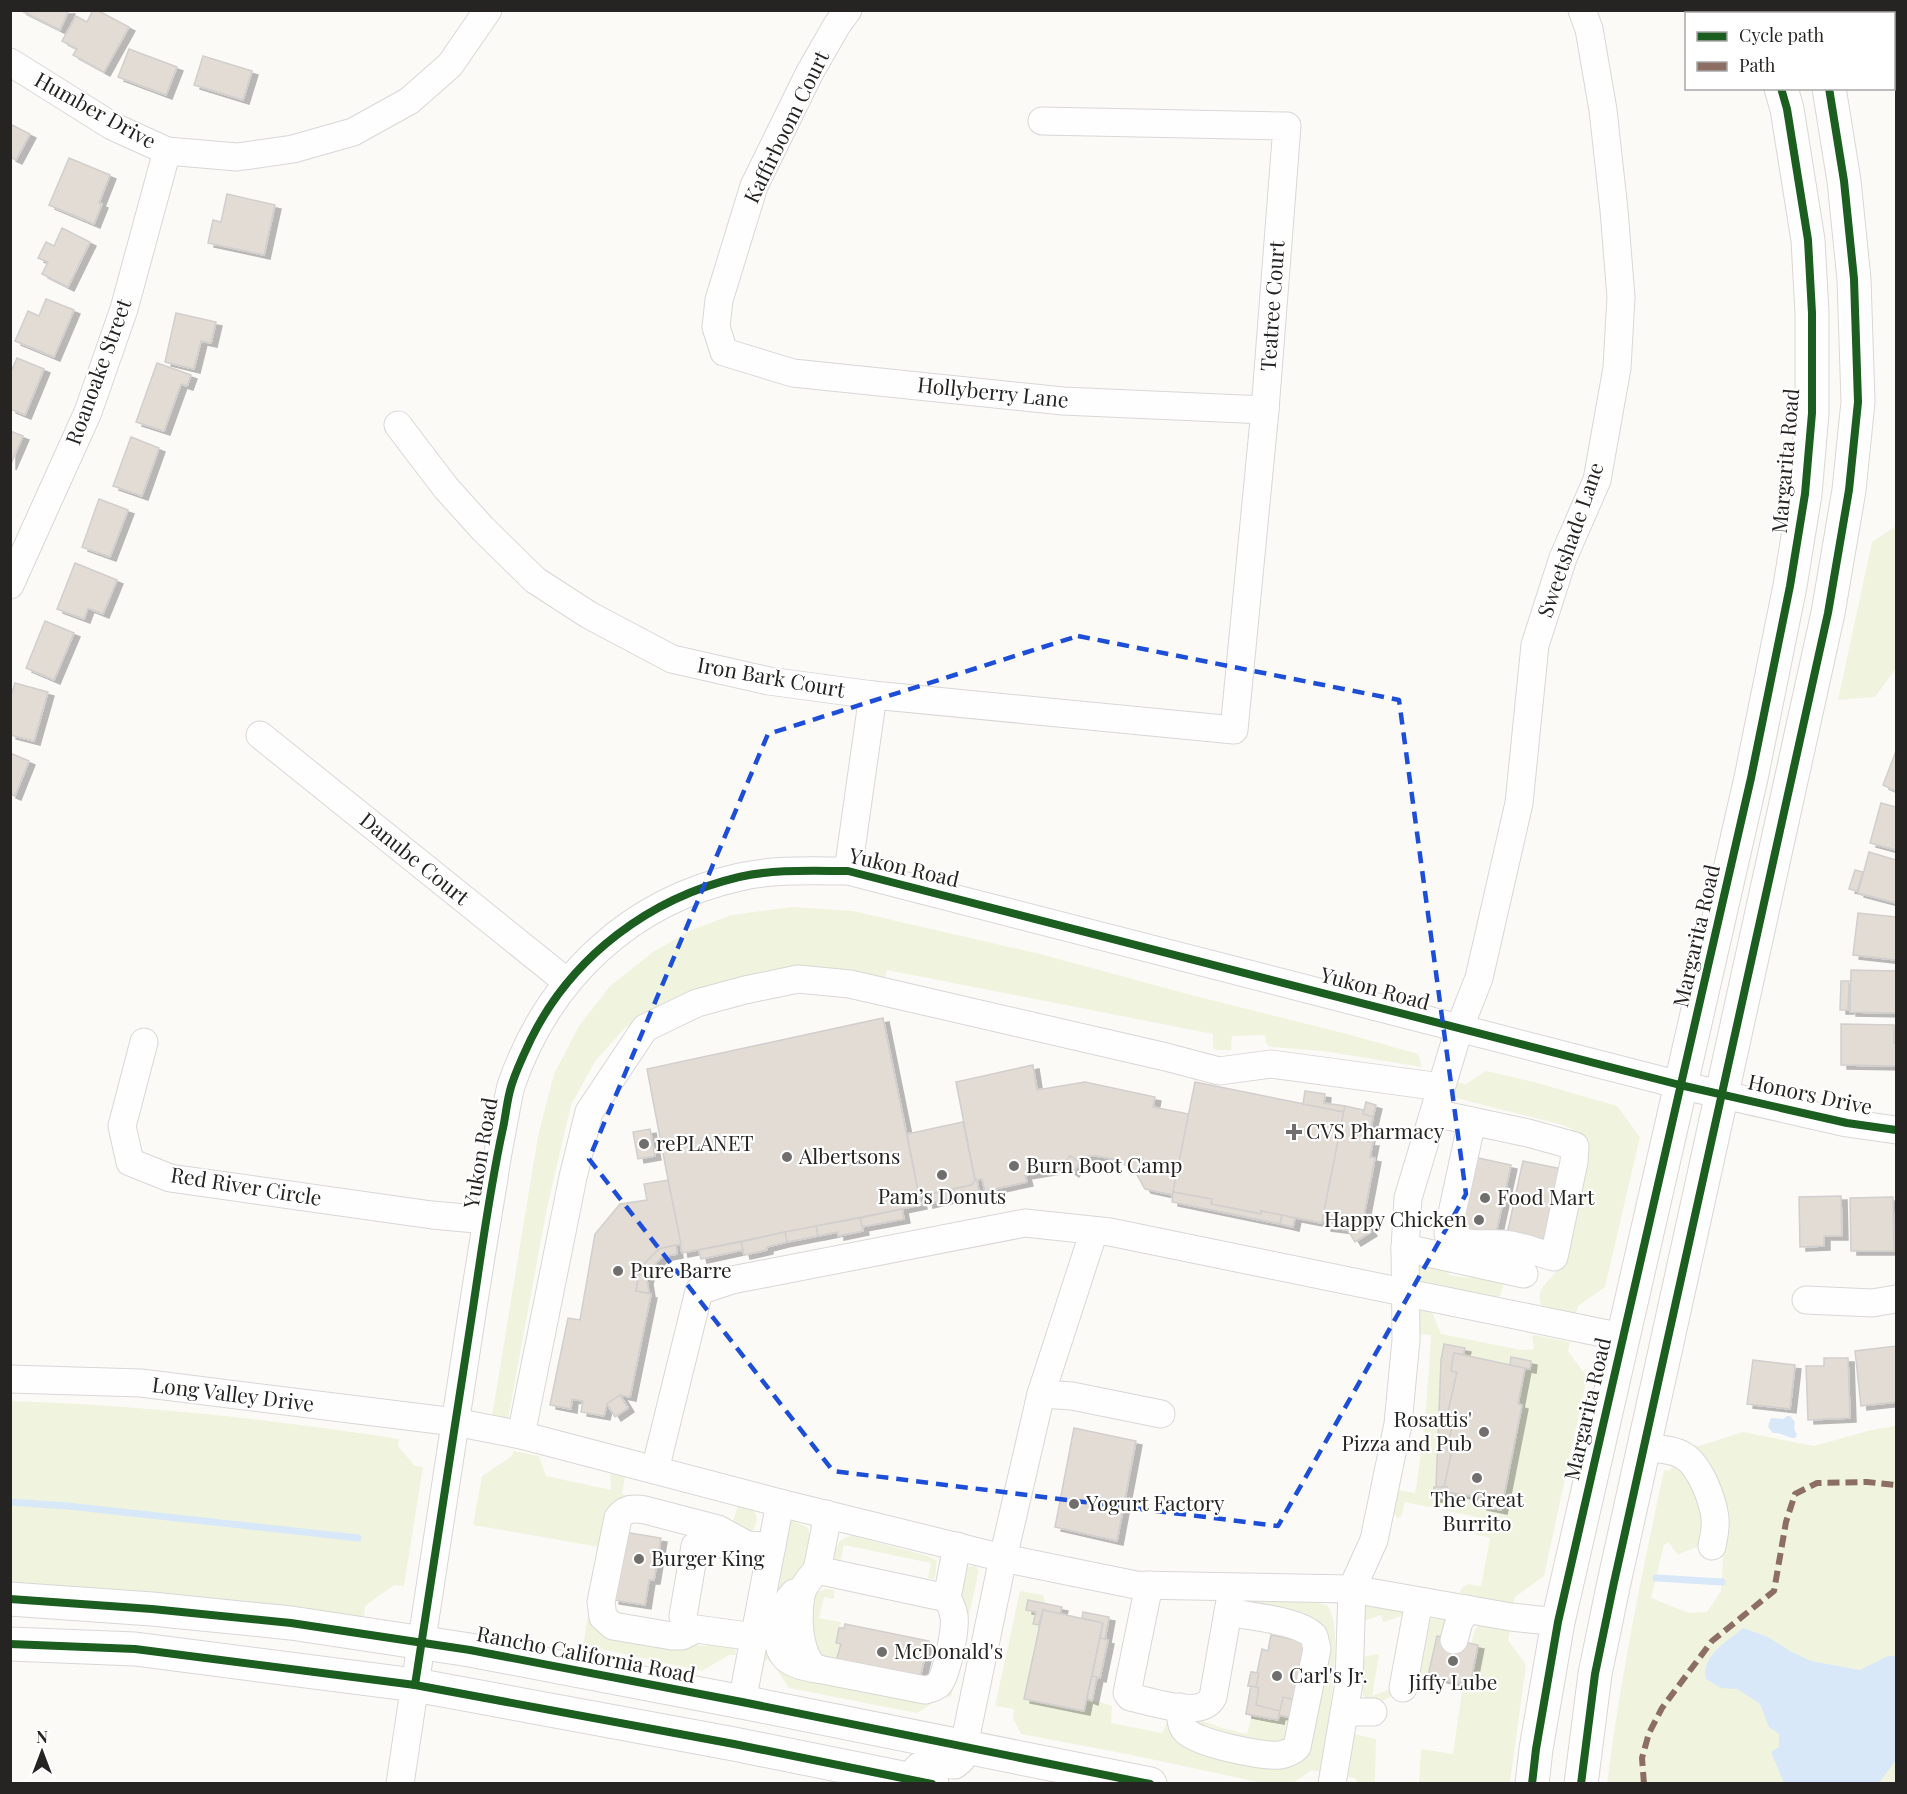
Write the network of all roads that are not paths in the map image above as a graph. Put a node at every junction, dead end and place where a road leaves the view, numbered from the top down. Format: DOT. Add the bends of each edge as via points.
graph roads {
  1 [pos="488,10"];
  2 [pos="848,10"];
  3 [pos="1582,10"];
  4 [pos="10,62"];
  5 [pos="1781,90"];
  6 [pos="1828,90"];
  7 [pos="1042,121"];
  8 [pos="167,151"];
  9 [pos="724,352"];
  10 [pos="1264,410"];
  11 [pos="398,425"];
  12 [pos="10,585"];
  13 [pos="873,695"];
  14 [pos="1234,730"];
  15 [pos="260,735"];
  16 [pos="848,871"];
  17 [pos="567,982"];
  18 [pos="1459,1029"];
  19 [pos="144,1042"];
  20 [pos="1680,1085"];
  21 [pos="1440,1087"];
  22 [pos="1721,1094"];
  23 [pos="1434,1113"];
  24 [pos="1472,1121"];
  25 [pos="1896,1130"];
  26 [pos="487,1220"];
  27 [pos="1094,1231"];
  28 [pos="1405,1248"];
  29 [pos="1519,1256"];
  30 [pos="1406,1293"];
  31 [pos="1896,1299"];
  32 [pos="1806,1300"];
  33 [pos="1516,1315"];
  34 [pos="1622,1337"];
  35 [pos="10,1379"];
  36 [pos="1041,1394"];
  37 [pos="1161,1414"];
  38 [pos="455,1422"];
  39 [pos="521,1435"];
  40 [pos="1644,1447"];
  41 [pos="655,1470"];
  42 [pos="780,1503"];
  43 [pos="826,1514"];
  44 [pos="760,1545"];
  45 [pos="957,1546"];
  46 [pos="1712,1546"];
  47 [pos="1003,1558"];
  48 [pos="811,1579"];
  49 [pos="1149,1585"];
  50 [pos="1352,1589"];
  51 [pos="947,1598"];
  52 [pos="10,1599"];
  53 [pos="1230,1599"];
  54 [pos="1419,1600"];
  55 [pos="1467,1609"];
  56 [pos="1558,1622"];
  57 [pos="696,1629"];
  58 [pos="755,1637"];
  59 [pos="1460,1641"];
  60 [pos="421,1643"];
  61 [pos="10,1644"];
  62 [pos="415,1685"];
  63 [pos="1403,1688"];
  64 [pos="742,1702"];
  65 [pos="1180,1707"];
  66 [pos="1344,1712"];
  67 [pos="1373,1712"];
  68 [pos="964,1746"];
  69 [pos="920,1781"];
  70 [pos="400,1784"];
  71 [pos="1150,1784"];
  72 [pos="1332,1784"];
  73 [pos="1532,1784"];
  74 [pos="1581,1784"];
  1 -- 8 [label="street, Humber Drive" via="450,65 409,101 353,132 293,149 237,157"];
  2 -- 9 [label="street, Kaffirboom Court" via="810,72 754,186 719,300 716,327"];
  3 -- 18 [label="street, Sweetshade Lane" via="1603,110 1614,210 1621,297 1617,368 1597,480 1563,558 1535,645 1519,803 1479,978"];
  4 -- 8 [label="street, Humber Drive" via="112,126"];
  5 -- 20 [label="main road, Margarita Road" via="1806,230 1812,303 1812,413 1805,494 1753,767"];
  6 -- 22 [label="main road" via="1844,181 1854,279 1858,402 1849,490 1828,613"];
  7 -- 10 [label="street, Teatree Court" via="1287,126"];
  8 -- 12 [label="street, Roanoake Street" via="124,309 88,412"];
  9 -- 10 [label="street, Hollyberry Lane" via="793,373 1063,401"];
  10 -- 14 [label="street, Teatree Court"];
  11 -- 13 [label="street, Iron Bark Court" via="483,529 535,580 589,615 672,659 769,681"];
  13 -- 14 [label="street, Iron Bark Court"];
  13 -- 16 [label="street"];
  15 -- 17 [label="street, Danube Court"];
  16 -- 17 [label="street, Yukon Road" via="740,877 693,891 650,912 614,936"];
  16 -- 18 [label="street, Yukon Road"];
  17 -- 26 [label="street, Yukon Road" via="543,1015 511,1086"];
  18 -- 20 [label="street, Yukon Road"];
  18 -- 21 [label="street, Sweetshade Lane"];
  19 -- 26 [label="street, Red River Circle" via="122,1126 130,1162 170,1178"];
  20 -- 22 [label="street, Honors Drive"];
  20 -- 34 [label="main road, Margarita Road"];
  21 -- 23 [label="street, Sweetshade Lane"];
  21 -- 39 [label="street" via="1271,1064 1219,1071 850,984 798,979 698,1003 645,1028 589,1112"];
  22 -- 25 [label="street, Honors Drive" via="1847,1123"];
  22 -- 40 [label="main road"];
  23 -- 24 [label="street"];
  23 -- 28 [label="street, Sweetshade Lane" via="1408,1198"];
  24 -- 29 [label="street" via="1448,1234 1456,1240 1486,1244"];
  24 -- 29 [label="street" via="1575,1146 1554,1257"];
  26 -- 38 [label="street, Yukon Road"];
  27 -- 30 [label="street"];
  27 -- 36 [label="street"];
  27 -- 41 [label="street" via="1025,1223 739,1278 699,1291"];
  28 -- 29 [label="street"];
  28 -- 30 [label="street, Sweetshade Lane"];
  29 -- 33 [label="street"];
  30 -- 33 [label="street"];
  30 -- 50 [label="street, Sweetshade Lane" via="1398,1424 1374,1540"];
  31 -- 32 [label="street" via="1872,1303"];
  33 -- 34 [label="street"];
  34 -- 56 [label="main road, Margarita Road"];
  35 -- 38 [label="street, Long Valley Drive" via="141,1383"];
  36 -- 37 [label="street" via="1072,1396"];
  36 -- 47 [label="street"];
  38 -- 39 [label="street, Long Valley Drive"];
  38 -- 60 [label="street, Yukon Road"];
  39 -- 41 [label="street, Long Valley Drive"];
  40 -- 46 [label="street" via="1677,1453 1694,1466 1712,1506"];
  40 -- 74 [label="main road" via="1595,1674"];
  41 -- 42 [label="street, Long Valley Drive"];
  42 -- 43 [label="street, Long Valley Drive"];
  42 -- 44 [label="street"];
  43 -- 45 [label="street, Long Valley Drive"];
  43 -- 48 [label="street"];
  44 -- 57 [label="street" via="695,1546 683,1616 687,1626"];
  44 -- 57 [label="street" via="718,1529 636,1508 626,1510 618,1518 601,1602 603,1617 621,1629 672,1636"];
  44 -- 58 [label="street"];
  45 -- 47 [label="street, Long Valley Drive"];
  45 -- 51 [label="street"];
  47 -- 49 [label="street, Long Valley Drive"];
  47 -- 68 [label="street"];
  48 -- 51 [label="street"];
  48 -- 51 [label="street" via="784,1607 777,1637 778,1647 788,1660 925,1690 934,1688 945,1671 954,1623"];
  49 -- 53 [label="street, Long Valley Drive"];
  49 -- 65 [label="street" via="1127,1693 1130,1697"];
  50 -- 53 [label="street"];
  50 -- 54 [label="street"];
  50 -- 66 [label="street" via="1349,1683"];
  52 -- 60 [label="main road, Rancho California Road" via="291,1623"];
  53 -- 65 [label="street" via="1210,1704 1196,1709"];
  53 -- 65 [label="street" via="1314,1636 1317,1649 1297,1747 1286,1754 1270,1755 1200,1740 1185,1730"];
  54 -- 55 [label="street"];
  54 -- 63 [label="street"];
  55 -- 56 [label="street"];
  55 -- 59 [label="street" via="1459,1622"];
  56 -- 73 [label="main road, Margarita Road"];
  57 -- 58 [label="street"];
  58 -- 64 [label="street"];
  60 -- 62 [label="street, Yukon Road"];
  60 -- 64 [label="main road, Rancho California Road"];
  61 -- 62 [label="main road" via="135,1649"];
  62 -- 69 [label="main road"];
  62 -- 70 [label="street, Yukon Road"];
  64 -- 68 [label="main road, Rancho California Road"];
  66 -- 67 [label="street"];
  66 -- 72 [label="street"];
  68 -- 69 [label="street" via="961,1760 955,1765 918,1766"];
  68 -- 71 [label="main road, Rancho California Road"];
}
